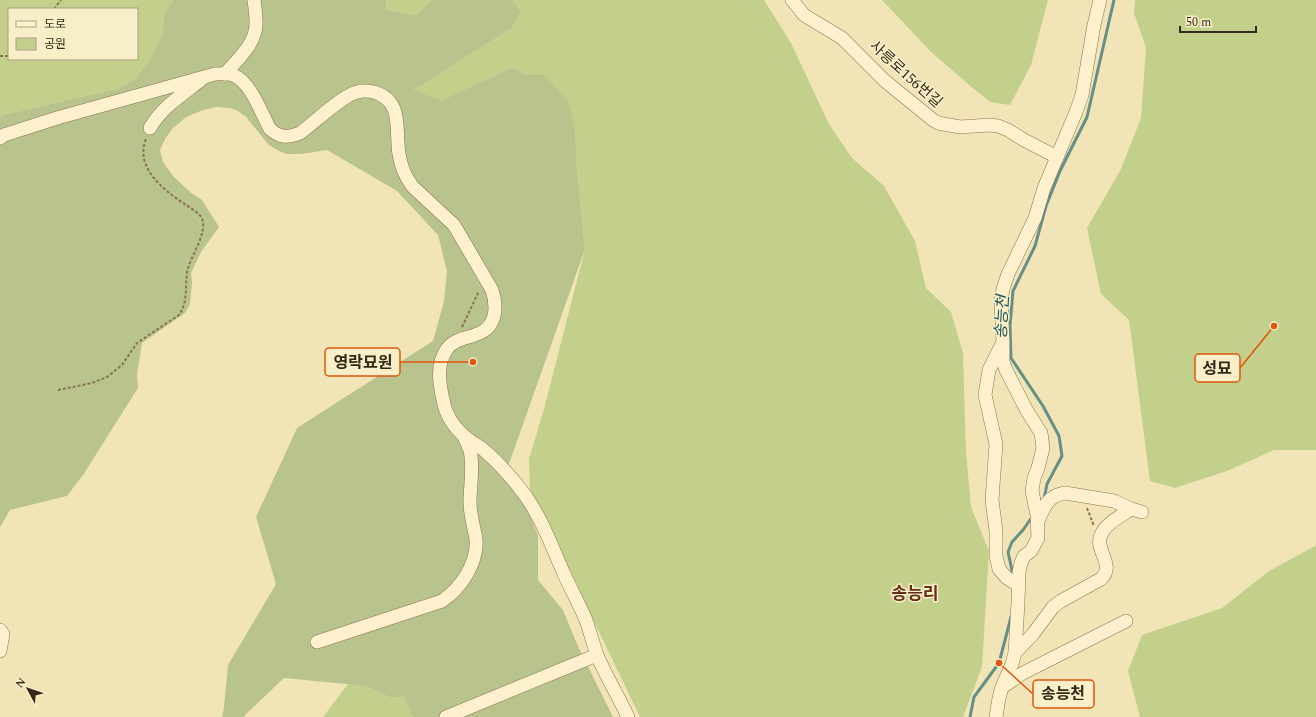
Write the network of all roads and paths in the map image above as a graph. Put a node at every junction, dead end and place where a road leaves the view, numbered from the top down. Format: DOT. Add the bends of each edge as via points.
graph roads {
  1 [pos="61,0"];
  2 [pos="254,0"];
  3 [pos="792,0"];
  4 [pos="1100,0"];
  5 [pos="55,8"];
  6 [pos="225,74"];
  7 [pos="207,76"];
  8 [pos="150,128"];
  9 [pos="0,138"];
  10 [pos="1057,157"];
  11 [pos="484,277"];
  12 [pos="462,329"];
  13 [pos="1003,342"];
  14 [pos="58,390"];
  15 [pos="464,436"];
  16 [pos="1082,495"];
  17 [pos="1037,518"];
  18 [pos="1099,540"];
  19 [pos="1018,585"];
  20 [pos="1126,621"];
  21 [pos="0,630"];
  22 [pos="317,642"];
  23 [pos="0,651"];
  24 [pos="1015,653"];
  25 [pos="597,654"];
  26 [pos="1002,687"];
  27 [pos="446,717"];
  28 [pos="628,717"];
  29 [pos="996,717"];
  1 -- 5 [label="path"];
  2 -- 6 [label="street" via="256,23 253,40"];
  3 -- 10 [label="street, 사릉로156번길" via="804,15 842,38 885,82 932,120 960,127 998,126"];
  4 -- 10 [label="street" via="1082,95"];
  6 -- 7 [label="street"];
  6 -- 11 [label="street" via="234,75 242,80 270,129 281,137 300,133 357,91 367,90 387,98 396,114 399,154 408,180 454,225"];
  7 -- 8 [label="street" via="171,103"];
  7 -- 9 [label="street" via="57,118"];
  8 -- 14 [label="path" via="143,146 146,166 165,190 198,213 203,222 188,269 184,309 180,315 137,343 122,365 107,377 92,384"];
  10 -- 13 [label="street" via="1035,218 1003,289"];
  11 -- 12 [label="path"];
  11 -- 15 [label="street" via="495,297 492,322 480,334 454,342 443,355 439,370 446,412"];
  13 -- 17 [label="street" via="1003,362 1006,370 1043,441 1032,491"];
  13 -- 19 [label="street" via="989,370 985,394 996,444 992,500 996,556 999,569"];
  15 -- 22 [label="street" via="470,451 470,505 476,547 470,567 456,589 442,601"];
  15 -- 25 [label="street" via="483,449 503,468 536,511 586,620"];
  16 -- 17 [label="street" via="1065,493 1052,497"];
  16 -- 18 [label="path"];
  16 -- 18 [label="street" via="1114,500 1137,510 1107,527"];
  17 -- 19 [label="street" via="1038,538 1021,563"];
  18 -- 24 [label="street" via="1107,570 1105,575 1052,607 1033,634"];
  19 -- 24 [label="street"];
  20 -- 26 [label="street" via="1023,673"];
  21 -- 23 [label="street" via="3,634"];
  24 -- 26 [label="street"];
  25 -- 27 [label="street"];
  25 -- 28 [label="street"];
  26 -- 29 [label="street"];
}
